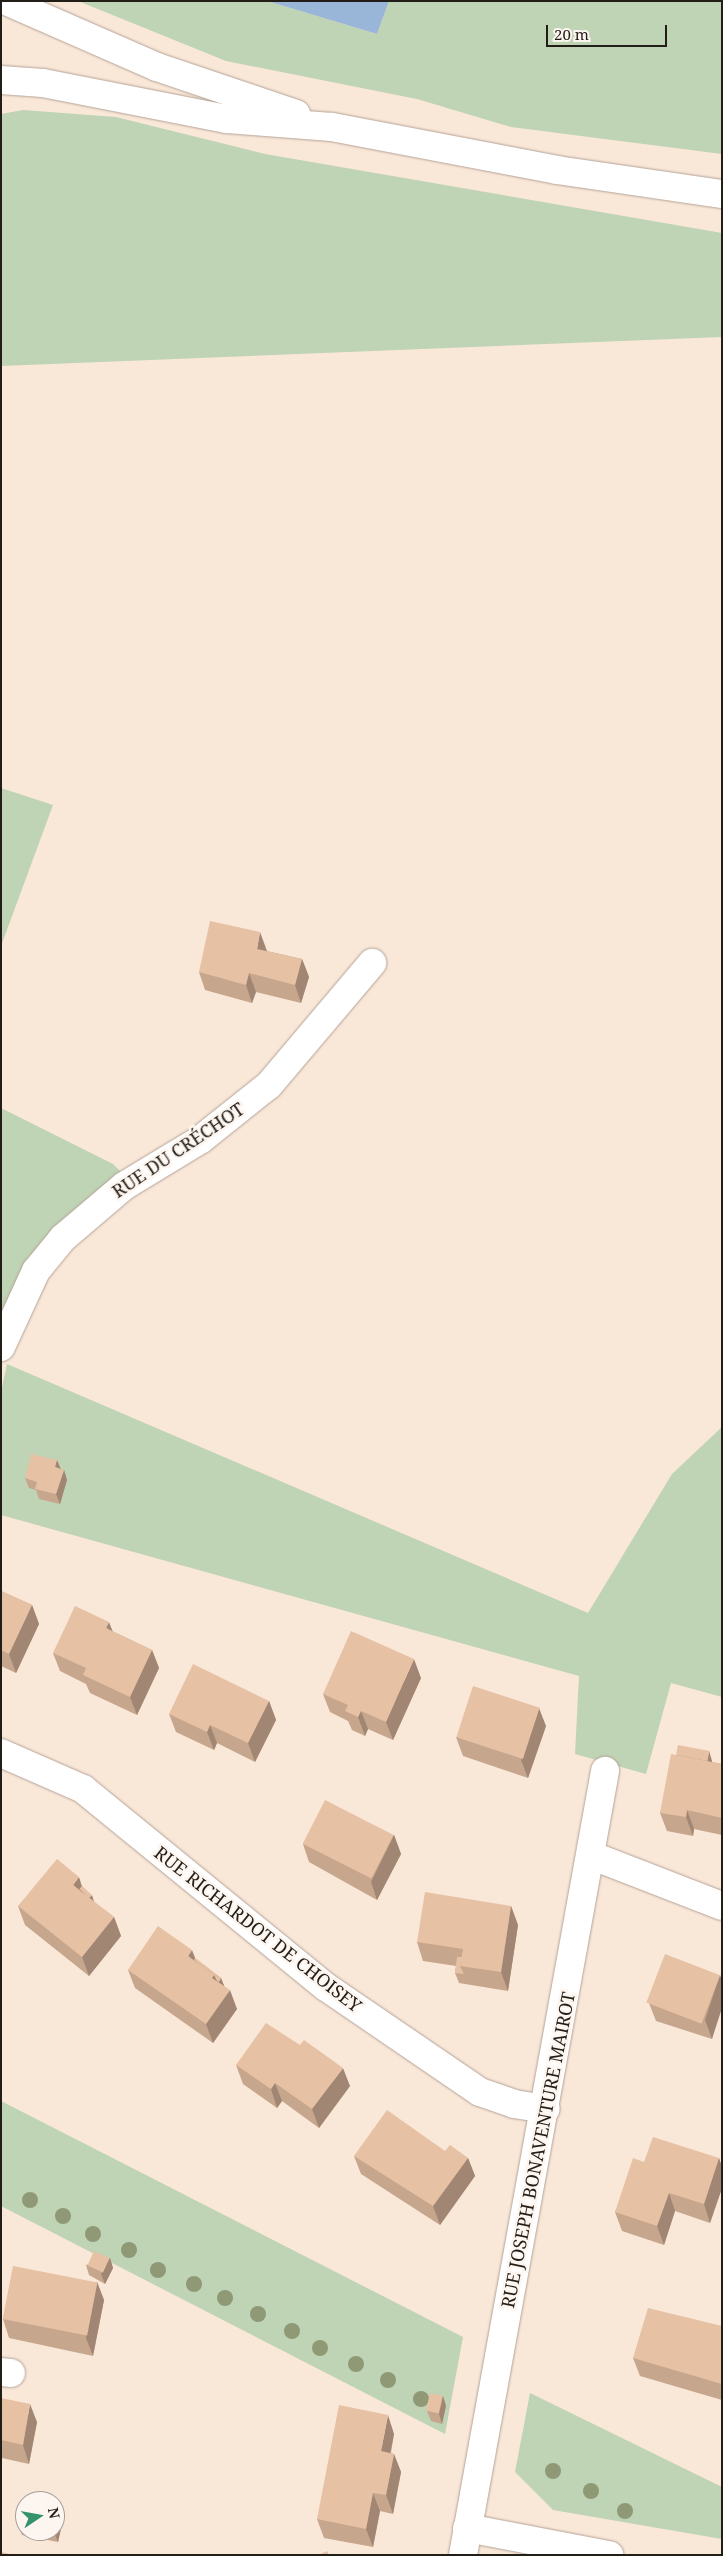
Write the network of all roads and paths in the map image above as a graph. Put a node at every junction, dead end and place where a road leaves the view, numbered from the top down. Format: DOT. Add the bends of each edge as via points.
graph roads {
  1 [pos="6,1"];
  2 [pos="1,80"];
  3 [pos="332,127"];
  4 [pos="722,194"];
  5 [pos="372,963"];
  6 [pos="1,1347"];
  7 [pos="1,1754"];
  8 [pos="605,1771"];
  9 [pos="593,1856"];
  10 [pos="722,1906"];
  11 [pos="546,2109"];
  12 [pos="468,2528"];
  13 [pos="463,2555"];
  14 [pos="609,2555"];
  1 -- 3 [label="street" via="158,67"];
  2 -- 3 [label="street" via="43,83 227,119"];
  3 -- 4 [label="street" via="557,170"];
  5 -- 6 [label="street, RUE DU CRÉCHOT" via="269,1085 200,1140 124,1186 63,1238 36,1271"];
  7 -- 11 [label="street, RUE RICHARDOT DE CHOISEY" via="83,1789 326,1987 480,2092 514,2104"];
  8 -- 9 [label="street, RUE JOSEPH BONAVENTURE MAIROT"];
  9 -- 10 [label="street"];
  9 -- 11 [label="street, RUE JOSEPH BONAVENTURE MAIROT"];
  11 -- 12 [label="street, RUE JOSEPH BONAVENTURE MAIROT"];
  12 -- 13 [label="street, RUE JOSEPH BONAVENTURE MAIROT"];
  12 -- 14 [label="street"];
}
